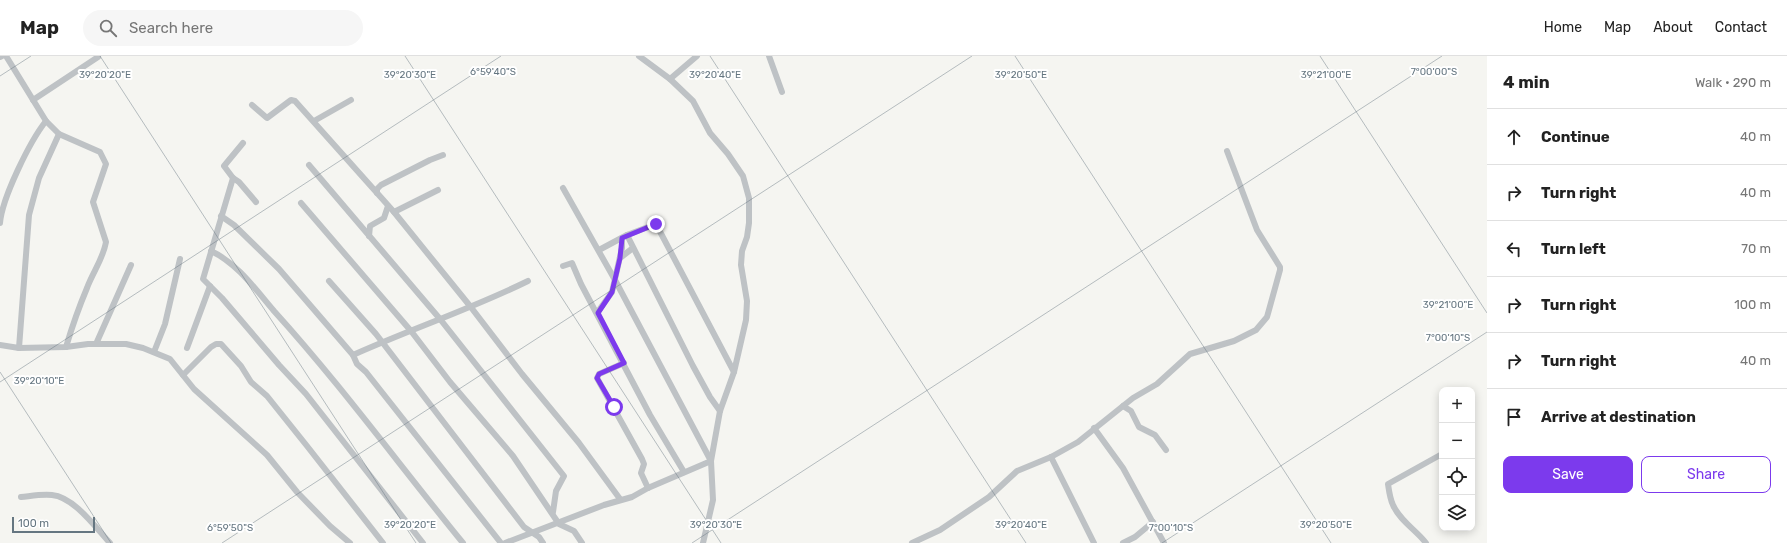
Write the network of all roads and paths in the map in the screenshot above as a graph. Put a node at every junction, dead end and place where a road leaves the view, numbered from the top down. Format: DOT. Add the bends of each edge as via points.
graph roads {
  1 [pos="6,56"];
  2 [pos="639,56"];
  3 [pos="697,56"];
  4 [pos="769,56"];
  5 [pos="98,57"];
  6 [pos="670,79"];
  7 [pos="782,92"];
  8 [pos="33,100"];
  9 [pos="351,100"];
  10 [pos="252,105"];
  11 [pos="46,121"];
  12 [pos="314,121"];
  13 [pos="59,134"];
  14 [pos="243,143"];
  15 [pos="1227,152"];
  16 [pos="442,155"];
  17 [pos="309,165"];
  18 [pos="232,178"];
  19 [pos="563,188"];
  20 [pos="438,190"];
  21 [pos="376,193"];
  22 [pos="256,202"];
  23 [pos="301,204"];
  24 [pos="388,206"];
  25 [pos="394,212"];
  26 [pos="221,216"];
  27 [pos="0,217"];
  28 [pos="0,223"];
  29 [pos="369,236"];
  30 [pos="624,237"];
  31 [pos="633,248"];
  32 [pos="599,250"];
  33 [pos="211,251"];
  34 [pos="620,258"];
  35 [pos="180,259"];
  36 [pos="131,265"];
  37 [pos="563,266"];
  38 [pos="615,280"];
  39 [pos="329,281"];
  40 [pos="528,281"];
  41 [pos="210,286"];
  42 [pos="470,306"];
  43 [pos="598,313"];
  44 [pos="440,319"];
  45 [pos="411,331"];
  46 [pos="381,342"];
  47 [pos="96,344"];
  48 [pos="0,345"];
  49 [pos="66,347"];
  50 [pos="19,348"];
  51 [pos="187,348"];
  52 [pos="154,352"];
  53 [pos="354,355"];
  54 [pos="624,363"];
  55 [pos="734,372"];
  56 [pos="183,375"];
  57 [pos="1123,406"];
  58 [pos="720,411"];
  59 [pos="1094,428"];
  60 [pos="1166,450"];
  61 [pos="1439,456"];
  62 [pos="1050,457"];
  63 [pos="712,461"];
  64 [pos="684,472"];
  65 [pos="648,488"];
  66 [pos="21,497"];
  67 [pos="620,499"];
  68 [pos="553,512"];
  69 [pos="1153,522"];
  70 [pos="559,524"];
  71 [pos="532,532"];
  72 [pos="110,543"];
  73 [pos="350,543"];
  74 [pos="383,543"];
  75 [pos="423,543"];
  76 [pos="463,543"];
  77 [pos="501,543"];
  78 [pos="504,543"];
  79 [pos="543,543"];
  80 [pos="582,543"];
  81 [pos="703,543"];
  82 [pos="912,543"];
  83 [pos="1094,543"];
  84 [pos="1123,543"];
  85 [pos="1164,543"];
  86 [pos="1426,543"];
  1 -- 8 [label="street"];
  2 -- 6 [label="street"];
  3 -- 6 [label="street"];
  4 -- 7 [label="street"];
  5 -- 8 [label="street"];
  6 -- 55 [label="street" via="693,101 710,132 738,168 747,188 747,237 741,265 747,302 746,320"];
  8 -- 11 [label="street"];
  9 -- 12 [label="street"];
  10 -- 12 [label="street" via="267,118 294,100"];
  11 -- 13 [label="street"];
  11 -- 27 [label="street" via="28,149"];
  12 -- 21 [label="street"];
  13 -- 49 [label="street" via="100,152 106,164 93,202 106,242"];
  13 -- 50 [label="street" via="39,178 30,215"];
  14 -- 18 [label="street" via="224,166"];
  15 -- 57 [label="street" via="1257,230 1280,267 1267,317 1256,330 1242,337 1190,354 1157,384"];
  16 -- 21 [label="street" via="385,183"];
  17 -- 29 [label="street"];
  18 -- 22 [label="street" via="239,182"];
  18 -- 26 [label="street"];
  19 -- 32 [label="street"];
  20 -- 25 [label="street"];
  21 -- 24 [label="street"];
  23 -- 45 [label="street"];
  24 -- 25 [label="street"];
  24 -- 29 [label="street" via="384,218 370,226"];
  25 -- 42 [label="street"];
  26 -- 33 [label="street"];
  26 -- 53 [label="street" via="279,270"];
  27 -- 28 [label="street"];
  29 -- 44 [label="street"];
  30 -- 31 [label="street"];
  30 -- 32 [label="street"];
  30 -- 34 [label="street"];
  30 -- 55 [label="street" via="656,224"];
  31 -- 34 [label="street"];
  31 -- 58 [label="street" via="693,366"];
  32 -- 38 [label="street"];
  33 -- 41 [label="street" via="202,276"];
  33 -- 76 [label="street" via="222,256 233,266 288,326"];
  34 -- 38 [label="street"];
  35 -- 52 [label="street" via="165,324"];
  36 -- 47 [label="street"];
  37 -- 43 [label="street" via="572,263"];
  38 -- 43 [label="street" via="611,296"];
  38 -- 63 [label="street"];
  39 -- 46 [label="street"];
  40 -- 42 [label="street"];
  41 -- 51 [label="street"];
  41 -- 75 [label="street" via="306,394"];
  42 -- 44 [label="street"];
  42 -- 67 [label="street"];
  43 -- 54 [label="street"];
  44 -- 45 [label="street"];
  44 -- 68 [label="street" via="564,476 556,491"];
  45 -- 46 [label="street"];
  45 -- 68 [label="street" via="450,382 513,456"];
  46 -- 53 [label="street"];
  46 -- 71 [label="street" via="524,527"];
  47 -- 49 [label="street"];
  47 -- 52 [label="street" via="126,344"];
  48 -- 50 [label="street"];
  49 -- 50 [label="street"];
  52 -- 56 [label="street" via="170,359"];
  53 -- 77 [label="street" via="357,364"];
  54 -- 64 [label="street" via="650,415"];
  54 -- 65 [label="street" via="599,374 597,378 642,459 644,464 641,472"];
  55 -- 58 [label="street"];
  56 -- 73 [label="street" via="194,389 267,456 297,492"];
  56 -- 74 [label="street" via="212,347 221,344 241,366 251,382 267,396"];
  57 -- 59 [label="street"];
  57 -- 60 [label="street" via="1131,411 1139,428 1155,436"];
  58 -- 63 [label="street"];
  59 -- 62 [label="street" via="1078,442"];
  59 -- 69 [label="street" via="1123,468"];
  61 -- 86 [label="street" via="1388,484 1392,503 1397,512"];
  62 -- 82 [label="street" via="1017,471 989,497 940,530"];
  62 -- 83 [label="street"];
  63 -- 64 [label="street"];
  63 -- 81 [label="street" via="713,500"];
  64 -- 65 [label="street"];
  65 -- 67 [label="street" via="632,497"];
  66 -- 72 [label="street" via="53,495 71,504 91,520"];
  67 -- 70 [label="street"];
  68 -- 70 [label="street"];
  69 -- 84 [label="street"];
  69 -- 85 [label="street"];
  70 -- 71 [label="street"];
  70 -- 80 [label="street" via="574,531"];
  71 -- 78 [label="street"];
  71 -- 79 [label="street"];
}
